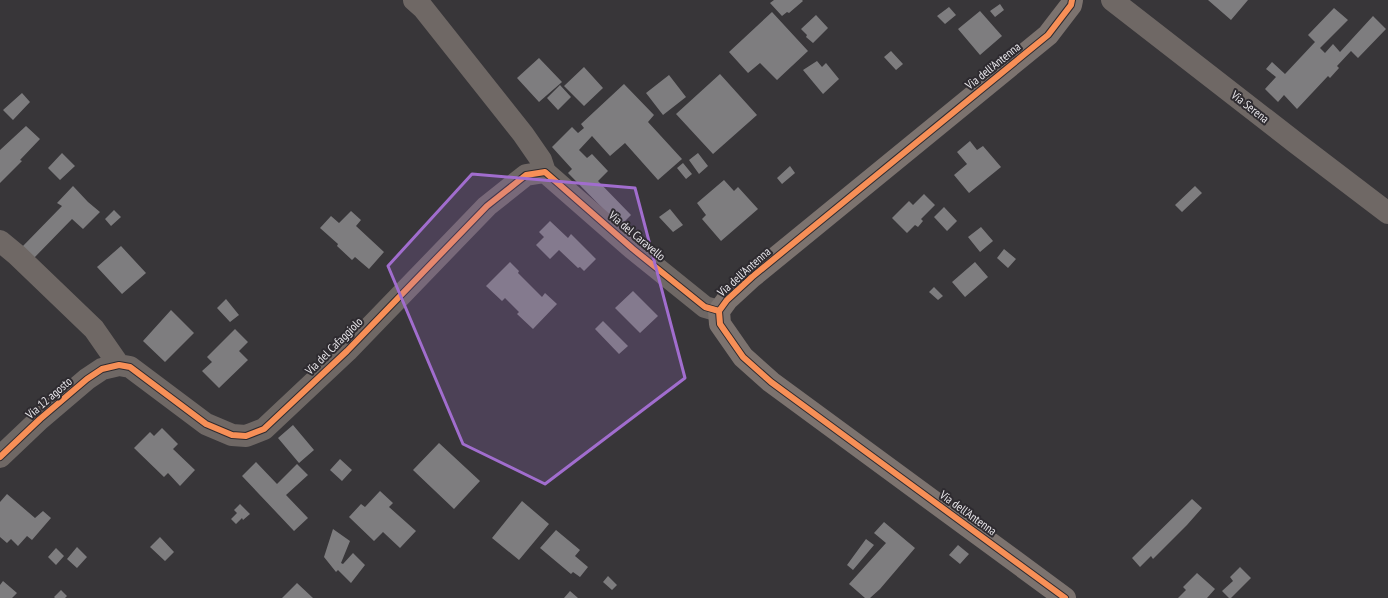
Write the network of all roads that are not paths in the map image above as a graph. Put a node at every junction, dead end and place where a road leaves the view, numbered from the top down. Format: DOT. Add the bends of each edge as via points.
graph roads {
  1 [pos="414,0"];
  2 [pos="1072,0"];
  3 [pos="1112,0"];
  4 [pos="545,172"];
  5 [pos="1388,213"];
  6 [pos="0,241"];
  7 [pos="719,311"];
  8 [pos="119,365"];
  9 [pos="0,457"];
  10 [pos="1065,598"];
  1 -- 4 [label="street, Via del Caravello" via="523,134 541,160"];
  2 -- 7 [label="street, Via dell'Antenna" via="1048,35 752,277"];
  3 -- 5 [label="street, Via Serena"];
  4 -- 7 [label="street, Via del Caravello" via="645,259 705,307"];
  4 -- 8 [label="street, Via del Cafaggiolo" via="526,175 487,206 347,351 264,429 246,436 232,435 206,424 130,367"];
  6 -- 8 [label="street" via="94,329"];
  7 -- 10 [label="street, Via dell'Antenna" via="720,324 743,357 771,382"];
  8 -- 9 [label="street, Via 12 agosto" via="102,369 87,379"];
}
